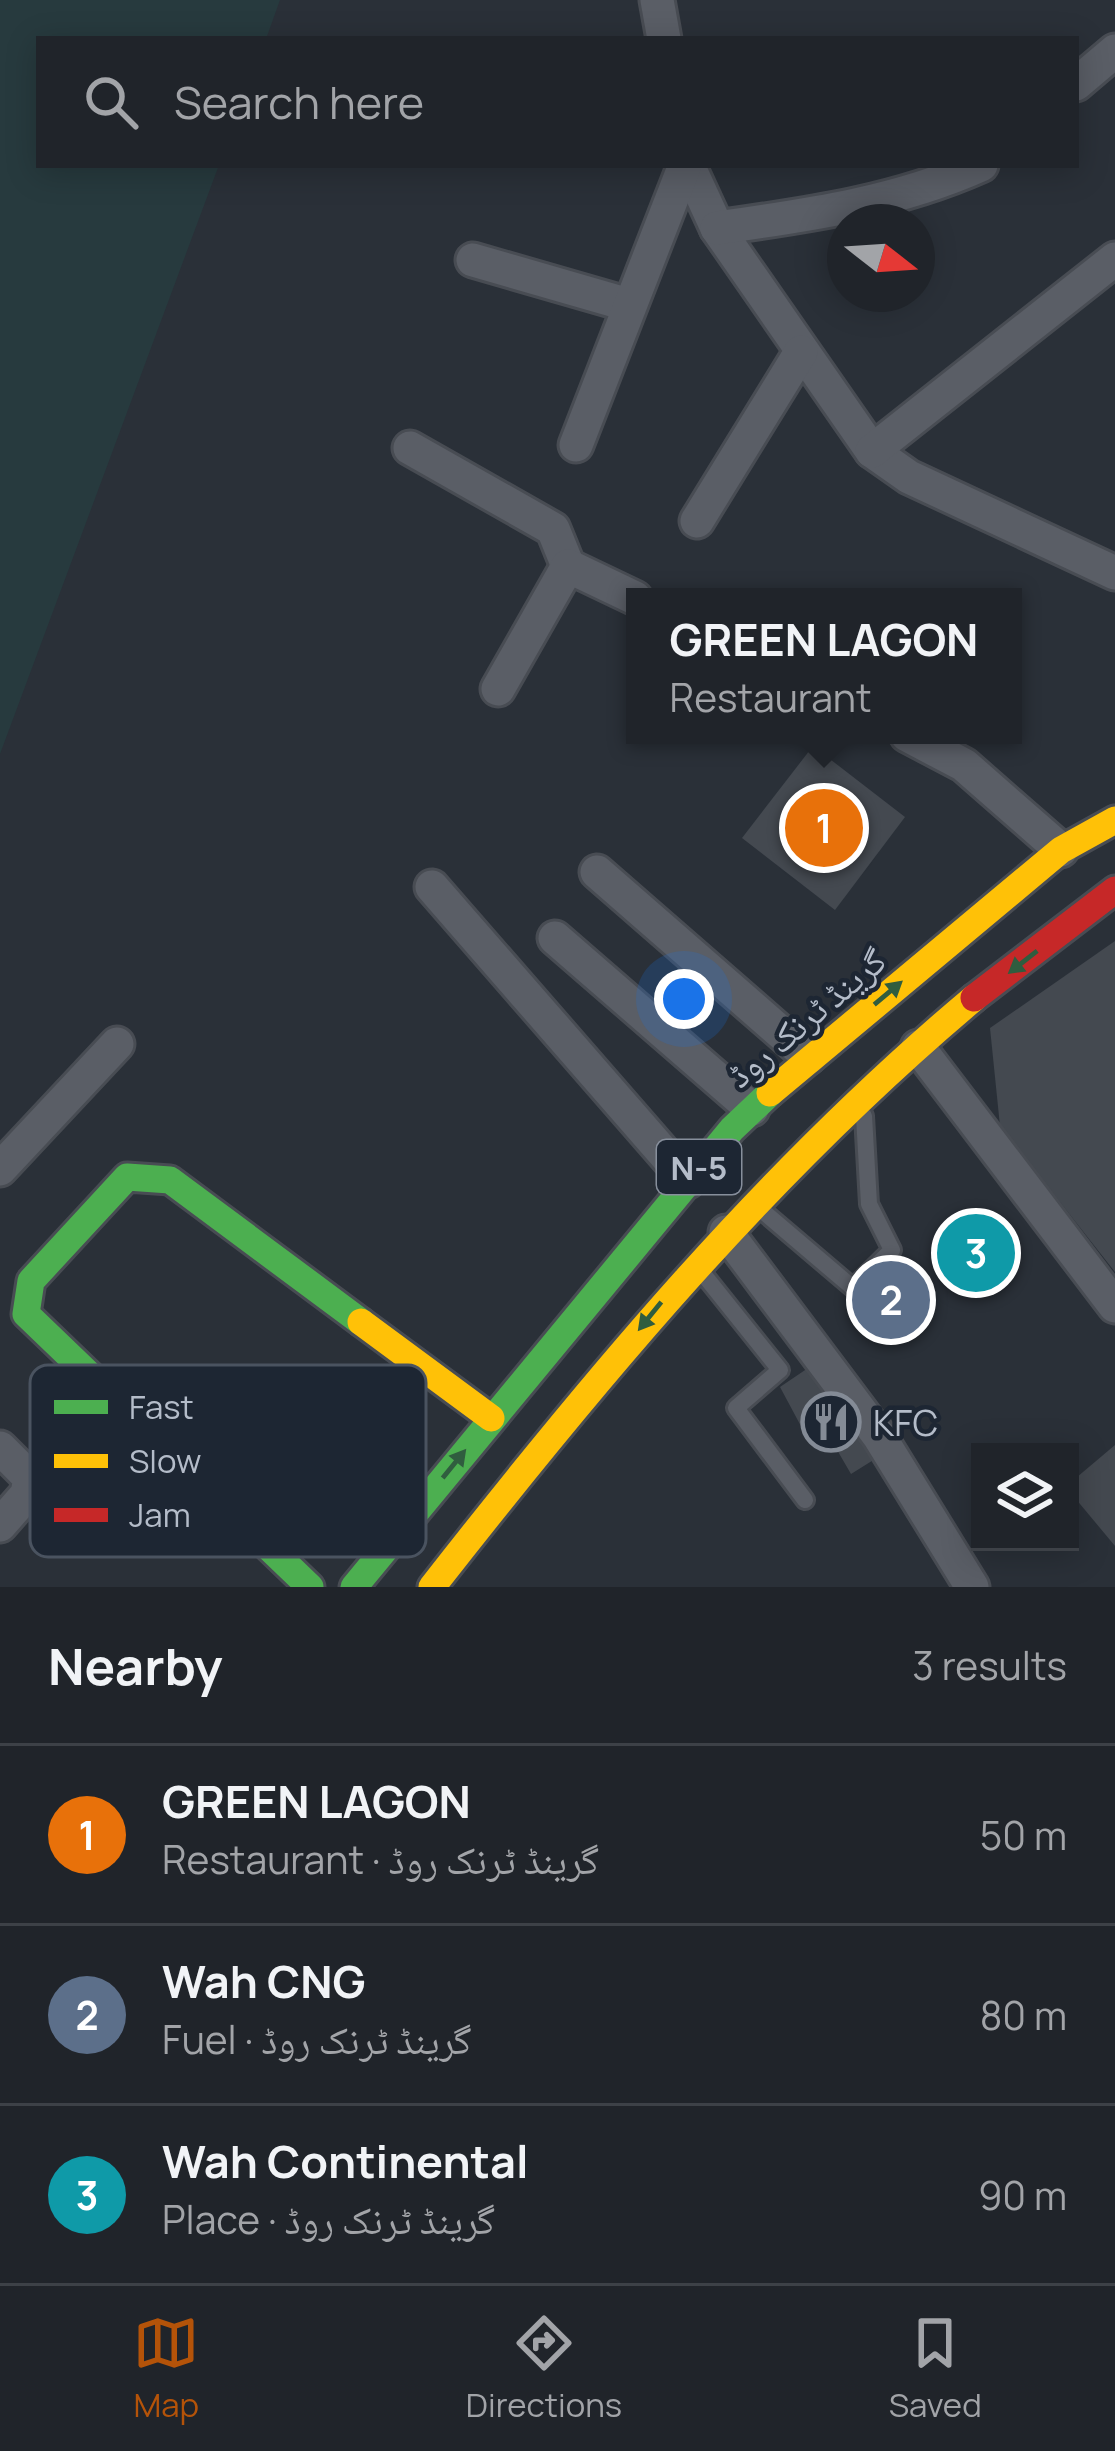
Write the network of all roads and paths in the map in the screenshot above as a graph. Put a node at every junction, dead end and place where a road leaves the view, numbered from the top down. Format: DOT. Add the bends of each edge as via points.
graph roads {
  1 [pos="656,0"];
  2 [pos="663,36"];
  3 [pos="1115,51"];
  4 [pos="1079,82"];
  5 [pos="686,168"];
  6 [pos="688,168"];
  7 [pos="974,168"];
  8 [pos="717,228"];
  9 [pos="473,260"];
  10 [pos="1115,260"];
  11 [pos="628,305"];
  12 [pos="801,352"];
  13 [pos="576,445"];
  14 [pos="410,448"];
  15 [pos="872,451"];
  16 [pos="697,521"];
  17 [pos="568,566"];
  18 [pos="1115,574"];
  19 [pos="626,594"];
  20 [pos="497,688"];
  21 [pos="924,744"];
  22 [pos="1115,820"];
  23 [pos="1061,850"];
  24 [pos="597,872"];
  25 [pos="432,887"];
  26 [pos="1115,890"];
  27 [pos="555,938"];
  28 [pos="117,1044"];
  29 [pos="918,1047"];
  30 [pos="809,1057"];
  31 [pos="863,1096"];
  32 [pos="755,1142"];
  33 [pos="0,1169"];
  34 [pos="688,1181"];
  35 [pos="755,1204"];
  36 [pos="726,1232"];
  37 [pos="695,1265"];
  38 [pos="1115,1306"];
  39 [pos="79,1365"];
  40 [pos="420,1365"];
  41 [pos="426,1370"];
  42 [pos="491,1418"];
  43 [pos="0,1448"];
  44 [pos="426,1498"];
  45 [pos="805,1500"];
  46 [pos="0,1525"];
  47 [pos="279,1557"];
  48 [pos="378,1557"];
  49 [pos="310,1587"];
  50 [pos="354,1587"];
  51 [pos="432,1587"];
  52 [pos="972,1587"];
  1 -- 2 [label="street"];
  3 -- 4 [label="street"];
  5 -- 11 [label="street"];
  6 -- 8 [label="street"];
  7 -- 8 [label="street" via="869,203"];
  8 -- 12 [label="street"];
  9 -- 11 [label="street"];
  10 -- 15 [label="street"];
  11 -- 13 [label="street"];
  12 -- 15 [label="street"];
  12 -- 16 [label="street"];
  14 -- 17 [label="street" via="553,529"];
  15 -- 18 [label="street" via="909,477"];
  17 -- 19 [label="street"];
  17 -- 20 [label="street"];
  21 -- 23 [label="street" via="964,765"];
  22 -- 23 [label="main road, گرینڈ ٹرنک روڈ / N-5"];
  30 -- 23 [label="main road, گرینڈ ٹرنک روڈ / N-5, one-way"];
  24 -- 30 [label="street"];
  25 -- 34 [label="street"];
  26 -- 29 [label="main road, گرینڈ ٹرنک روڈ / N-5, one-way"];
  27 -- 32 [label="street"];
  28 -- 33 [label="street"];
  29 -- 31 [label="main road, گرینڈ ٹرنک روڈ / N-5"];
  29 -- 38 [label="street"];
  30 -- 32 [label="main road, گرینڈ ٹرنک روڈ / N-5"];
  31 -- 32 [label="main road, گرینڈ ٹرنک روڈ / N-5"];
  31 -- 35 [label="lane" via="869,1204 892,1250 853,1288"];
  32 -- 34 [label="main road, گرینڈ ٹرنک روڈ / N-5"];
  32 -- 35 [label="main road, گرینڈ ٹرنک روڈ / N-5"];
  34 -- 42 [label="main road, گرینڈ ٹرنک روڈ / N-5"];
  35 -- 36 [label="main road, گرینڈ ٹرنک روڈ / N-5"];
  36 -- 37 [label="main road, گرینڈ ٹرنک روڈ / N-5"];
  36 -- 52 [label="street" via="879,1436"];
  37 -- 45 [label="lane" via="780,1370 736,1408"];
  37 -- 51 [label="main road, گرینڈ ٹرنک روڈ / N-5, one-way"];
  39 -- 40 [label="main road" via="26,1314 31,1281 127,1177 170,1180"];
  41 -- 42 [label="main road"];
  44 -- 42 [label="main road, گرینڈ ٹرنک روڈ / N-5, one-way"];
  43 -- 46 [label="street" via="29,1478 27,1494"];
  47 -- 49 [label="main road"];
  50 -- 48 [label="main road, گرینڈ ٹرنک روڈ / N-5, one-way"];
}
